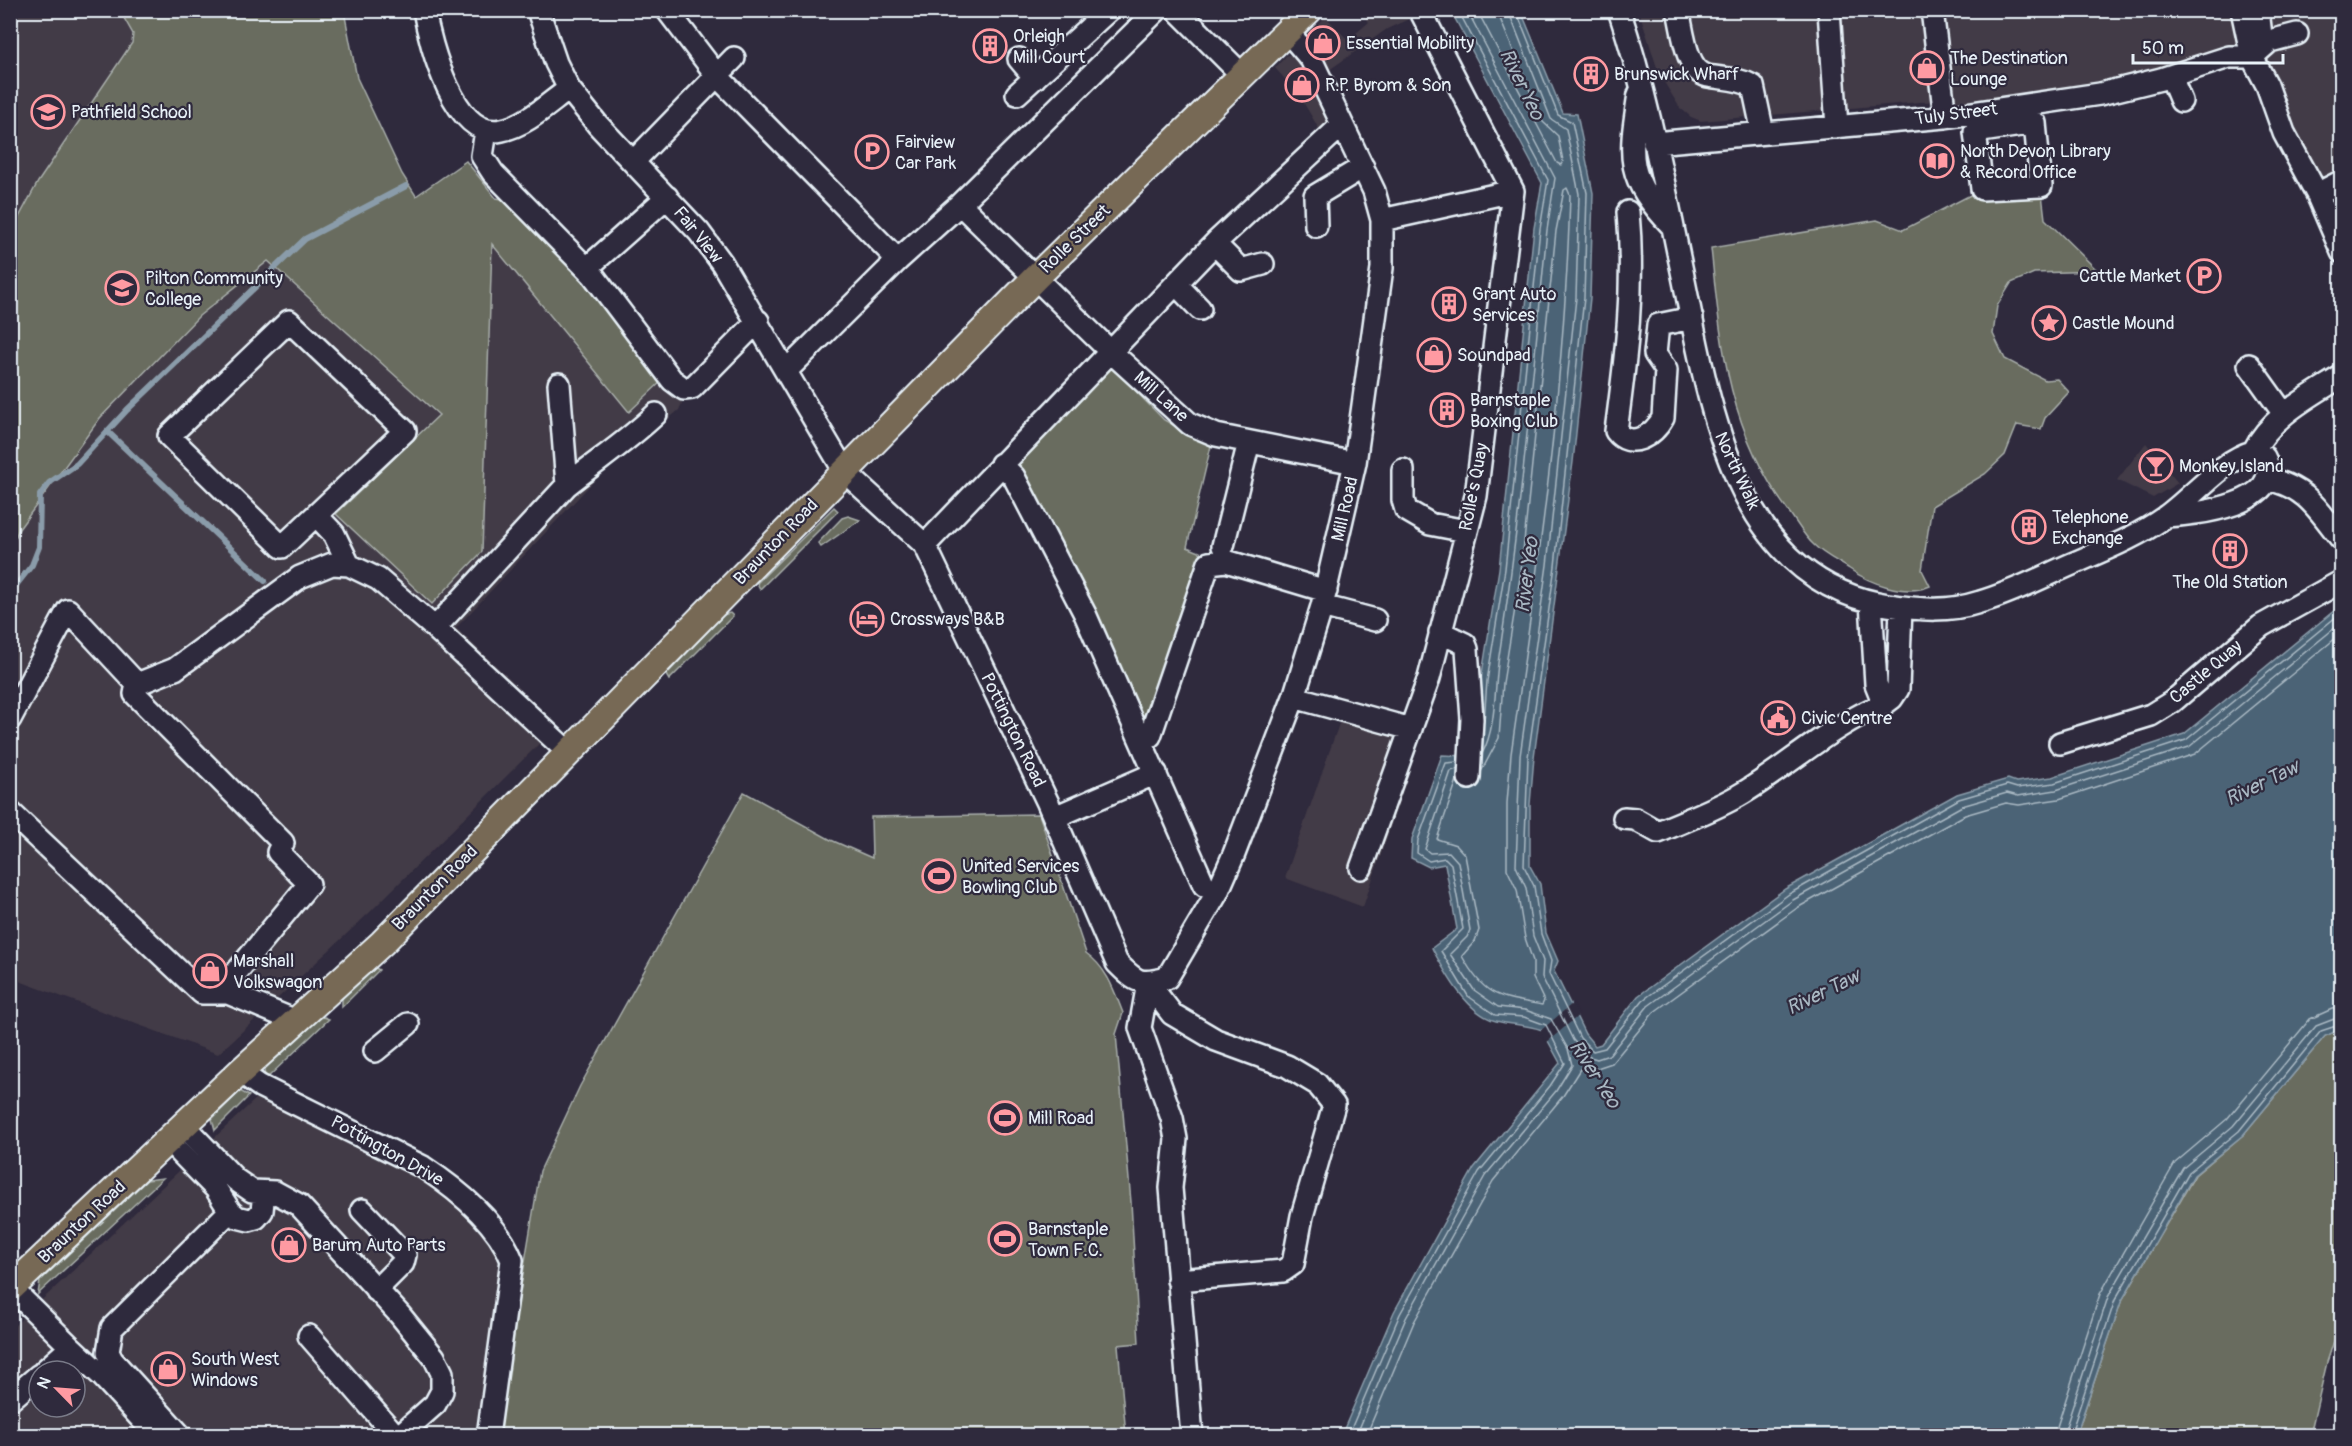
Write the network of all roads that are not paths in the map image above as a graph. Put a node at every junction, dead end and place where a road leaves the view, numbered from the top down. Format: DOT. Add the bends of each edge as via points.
graph roads {
  1 [pos="424,10"];
  2 [pos="538,10"];
  3 [pos="667,10"];
  4 [pos="1108,10"];
  5 [pos="1157,10"];
  6 [pos="1177,10"];
  7 [pos="1309,10"];
  8 [pos="1420,10"];
  9 [pos="1619,10"];
  10 [pos="1678,10"];
  11 [pos="1829,10"];
  12 [pos="1932,10"];
  13 [pos="2242,10"];
  14 [pos="2258,10"];
  15 [pos="1288,32"];
  16 [pos="2297,34"];
  17 [pos="2256,52"];
  18 [pos="734,58"];
  19 [pos="1018,59"];
  20 [pos="1242,75"];
  21 [pos="718,76"];
  22 [pos="2171,76"];
  23 [pos="1035,78"];
  24 [pos="1641,80"];
  25 [pos="569,89"];
  26 [pos="1017,94"];
  27 [pos="2181,101"];
  28 [pos="1945,117"];
  29 [pos="1342,125"];
  30 [pos="1837,127"];
  31 [pos="486,131"];
  32 [pos="1763,133"];
  33 [pos="1654,143"];
  34 [pos="633,162"];
  35 [pos="1363,167"];
  36 [pos="2342,181"];
  37 [pos="1513,191"];
  38 [pos="2317,194"];
  39 [pos="667,198"];
  40 [pos="960,204"];
  41 [pos="1628,212"];
  42 [pos="1382,220"];
  43 [pos="1316,226"];
  44 [pos="1673,226"];
  45 [pos="1215,244"];
  46 [pos="2342,252"];
  47 [pos="898,260"];
  48 [pos="1263,264"];
  49 [pos="586,268"];
  50 [pos="1036,277"];
  51 [pos="1176,284"];
  52 [pos="1200,309"];
  53 [pos="1692,318"];
  54 [pos="758,321"];
  55 [pos="1658,325"];
  56 [pos="1629,326"];
  57 [pos="1110,351"];
  58 [pos="2249,365"];
  59 [pos="787,370"];
  60 [pos="2342,376"];
  61 [pos="559,384"];
  62 [pos="656,414"];
  63 [pos="2284,414"];
  64 [pos="1249,442"];
  65 [pos="2253,452"];
  66 [pos="1001,464"];
  67 [pos="1355,464"];
  68 [pos="1403,470"];
  69 [pos="845,472"];
  70 [pos="2267,479"];
  71 [pos="567,485"];
  72 [pos="2332,511"];
  73 [pos="318,516"];
  74 [pos="2166,516"];
  75 [pos="1466,531"];
  76 [pos="2342,540"];
  77 [pos="925,545"];
  78 [pos="1223,546"];
  79 [pos="349,565"];
  80 [pos="2342,581"];
  81 [pos="1324,598"];
  82 [pos="1871,602"];
  83 [pos="1902,607"];
  84 [pos="1375,620"];
  85 [pos="435,628"];
  86 [pos="1440,632"];
  87 [pos="1876,657"];
  88 [pos="1898,660"];
  89 [pos="137,684"];
  90 [pos="1294,697"];
  91 [pos="1884,704"];
  92 [pos="10,719"];
  93 [pos="1411,729"];
  94 [pos="1143,741"];
  95 [pos="2060,743"];
  96 [pos="569,753"];
  97 [pos="1156,773"];
  98 [pos="1469,778"];
  99 [pos="10,812"];
  100 [pos="1055,817"];
  101 [pos="1624,818"];
  102 [pos="1361,867"];
  103 [pos="1217,893"];
  104 [pos="1157,981"];
  105 [pos="223,993"];
  106 [pos="296,1021"];
  107 [pos="408,1023"];
  108 [pos="375,1051"];
  109 [pos="240,1072"];
  110 [pos="177,1133"];
  111 [pos="264,1192"];
  112 [pos="362,1210"];
  113 [pos="230,1211"];
  114 [pos="1178,1280"];
  115 [pos="11,1289"];
  116 [pos="376,1290"];
  117 [pos="309,1336"];
  118 [pos="71,1347"];
  119 [pos="58,1359"];
  120 [pos="27,1385"];
  121 [pos="10,1400"];
  122 [pos="157,1436"];
  123 [pos="181,1436"];
  124 [pos="398,1436"];
  125 [pos="488,1436"];
  126 [pos="1192,1436"];
  1 -- 31 [label="street" via="428,33 456,106 471,124"];
  2 -- 25 [label="street, Fair View"];
  3 -- 21 [label="street"];
  4 -- 23 [label="street"];
  5 -- 40 [label="street"];
  6 -- 20 [label="street"];
  7 -- 15 [label="main road, Rolle Street"];
  8 -- 37 [label="street"];
  9 -- 24 [label="street, North Walk"];
  10 -- 32 [label="street" via="1691,63 1705,75 1753,86"];
  11 -- 30 [label="street"];
  12 -- 28 [label="street"];
  13 -- 17 [label="street"];
  14 -- 17 [label="street" via="2261,36"];
  15 -- 20 [label="main road, Rolle Street"];
  15 -- 29 [label="street, Mill Road" via="1311,58"];
  16 -- 17 [label="street, Tuly Street" via="2270,41"];
  17 -- 22 [label="street, Tuly Street"];
  17 -- 38 [label="street" via="2284,133"];
  18 -- 21 [label="street"];
  19 -- 23 [label="street"];
  20 -- 50 [label="main road, Rolle Street"];
  21 -- 34 [label="street"];
  21 -- 47 [label="street"];
  22 -- 27 [label="street"];
  22 -- 28 [label="street, Tuly Street" via="2100,94"];
  23 -- 26 [label="street"];
  24 -- 33 [label="street, North Walk"];
  24 -- 44 [label="street" via="1631,145 1635,170 1648,201"];
  25 -- 31 [label="street" via="516,125"];
  25 -- 34 [label="street, Fair View"];
  28 -- 30 [label="street, Tuly Street"];
  29 -- 35 [label="street, Mill Road"];
  29 -- 45 [label="street"];
  30 -- 32 [label="street, Tuly Street"];
  31 -- 49 [label="street" via="482,156 493,173"];
  32 -- 33 [label="street, Tuly Street"];
  33 -- 44 [label="street, North Walk"];
  34 -- 39 [label="street, Fair View"];
  35 -- 42 [label="street, Mill Road"];
  35 -- 43 [label="street" via="1315,196"];
  36 -- 38 [label="street"];
  37 -- 42 [label="street"];
  37 -- 75 [label="street, Rolle's Quay" via="1476,496"];
  38 -- 46 [label="street"];
  39 -- 49 [label="street"];
  39 -- 54 [label="street, Fair View" via="722,263"];
  40 -- 47 [label="street"];
  40 -- 50 [label="street, Mill Lane"];
  41 -- 56 [label="street" via="1632,267"];
  42 -- 67 [label="street, Mill Road" via="1382,268"];
  44 -- 53 [label="street, North Walk"];
  45 -- 48 [label="street" via="1241,270"];
  45 -- 51 [label="street"];
  47 -- 59 [label="street"];
  49 -- 54 [label="street" via="672,380 684,389 692,388"];
  50 -- 57 [label="street, Mill Lane"];
  50 -- 69 [label="main road, Rolle Street"];
  51 -- 52 [label="street"];
  51 -- 57 [label="street"];
  53 -- 55 [label="street"];
  53 -- 82 [label="street, North Walk" via="1715,424 1751,507 1797,564 1843,592"];
  54 -- 59 [label="street, Fair View"];
  55 -- 56 [label="street"];
  55 -- 56 [label="street" via="1655,354 1666,370 1663,418 1643,438 1630,442 1616,431"];
  57 -- 64 [label="street, Mill Lane" via="1190,424"];
  57 -- 66 [label="street"];
  58 -- 63 [label="street"];
  59 -- 69 [label="street, Fair View"];
  60 -- 63 [label="street"];
  61 -- 71 [label="street"];
  62 -- 71 [label="street" via="632,437"];
  63 -- 65 [label="street"];
  64 -- 67 [label="street, Mill Lane"];
  64 -- 78 [label="street"];
  65 -- 70 [label="street" via="2266,459"];
  65 -- 74 [label="street, North Walk" via="2237,458"];
  66 -- 77 [label="street"];
  66 -- 94 [label="street" via="1014,477 1085,614"];
  67 -- 81 [label="street, Mill Road"];
  68 -- 75 [label="street" via="1406,510 1430,524"];
  69 -- 77 [label="street, Pottington Road"];
  69 -- 96 [label="main road, Braunton Road"];
  70 -- 72 [label="street" via="2294,486"];
  70 -- 74 [label="street" via="2261,489 2222,509"];
  71 -- 85 [label="street"];
  72 -- 76 [label="street"];
  73 -- 73 [label="street" via="405,431 289,321 170,436 282,547"];
  73 -- 79 [label="street" via="334,534"];
  74 -- 83 [label="street, North Walk" via="2138,534 1984,601 1929,611"];
  75 -- 86 [label="street, Rolle's Quay"];
  77 -- 100 [label="street, Pottington Road"];
  79 -- 85 [label="street" via="378,579"];
  79 -- 89 [label="street" via="332,564 300,577 175,669"];
  80 -- 95 [label="street, Castle Quay" via="2261,626 2172,702 2151,715"];
  81 -- 84 [label="street"];
  81 -- 90 [label="street, Mill Road"];
  81 -- 94 [label="street" via="1226,561 1209,563 1150,736"];
  82 -- 83 [label="street, North Walk"];
  82 -- 87 [label="street"];
  83 -- 88 [label="street"];
  85 -- 96 [label="street"];
  86 -- 93 [label="street, Rolle's Quay"];
  86 -- 98 [label="street" via="1460,641 1467,649 1472,719"];
  87 -- 88 [label="street"];
  87 -- 91 [label="street" via="1876,684"];
  88 -- 91 [label="street" via="1898,689"];
  89 -- 92 [label="street" via="68,610"];
  89 -- 105 [label="street" via="135,694 283,843 278,852 309,884"];
  90 -- 93 [label="street"];
  90 -- 103 [label="street, Mill Road"];
  91 -- 101 [label="street" via="1846,721 1742,794 1658,832 1635,819"];
  93 -- 102 [label="street, Rolle's Quay"];
  94 -- 97 [label="street"];
  96 -- 106 [label="main road, Braunton Road" via="382,943"];
  97 -- 100 [label="street"];
  97 -- 103 [label="street" via="1204,885"];
  99 -- 105 [label="street" via="202,993"];
  100 -- 104 [label="street, Pottington Road" via="1118,963 1134,980"];
  103 -- 104 [label="street, Mill Road"];
  104 -- 114 [label="street" via="1140,1028 1159,1076 1176,1139 1171,1188"];
  104 -- 114 [label="street" via="1172,1014 1225,1044 1287,1066 1317,1084 1334,1105 1302,1216 1293,1264 1283,1271"];
  105 -- 106 [label="street"];
  106 -- 109 [label="main road, Braunton Road"];
  107 -- 108 [label="street"];
  109 -- 110 [label="main road, Braunton Road"];
  109 -- 125 [label="street, Pottington Drive" via="260,1086 431,1172 470,1203 506,1243 512,1260"];
  110 -- 111 [label="street" via="252,1191"];
  110 -- 113 [label="street"];
  110 -- 115 [label="main road, Braunton Road"];
  111 -- 113 [label="street" via="262,1211 256,1218 237,1217"];
  111 -- 116 [label="street" via="275,1192 299,1205"];
  112 -- 116 [label="street" via="405,1255 403,1263"];
  113 -- 123 [label="street" via="112,1328 108,1352 112,1360"];
  114 -- 126 [label="street"];
  115 -- 118 [label="street"];
  116 -- 124 [label="street" via="434,1357 442,1373 442,1392 435,1404"];
  117 -- 124 [label="street"];
  118 -- 119 [label="street"];
  118 -- 122 [label="street"];
  120 -- 121 [label="street"];
}
